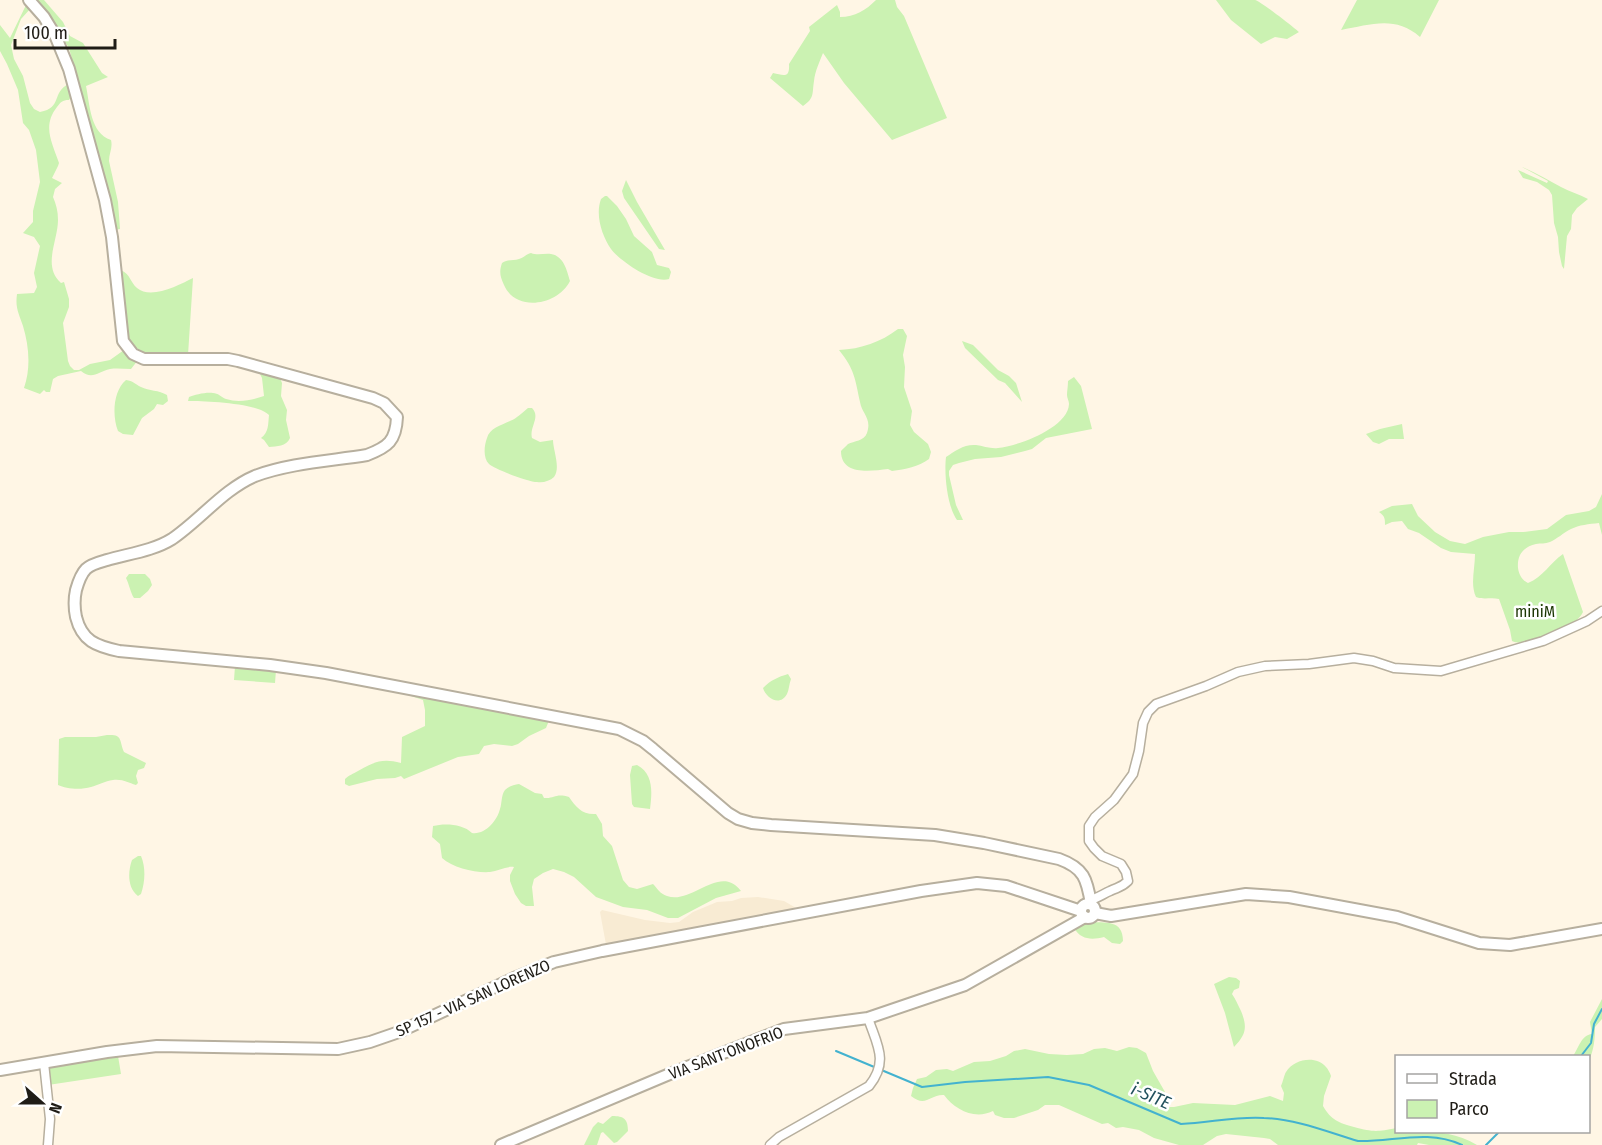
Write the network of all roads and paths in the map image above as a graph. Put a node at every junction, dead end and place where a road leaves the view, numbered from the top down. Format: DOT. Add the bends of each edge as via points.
graph roads {
  1 [pos="29,0"];
  2 [pos="1602,611"];
  3 [pos="1088,909"];
  4 [pos="1602,929"];
  5 [pos="868,1018"];
  6 [pos="44,1063"];
  7 [pos="0,1070"];
  8 [pos="48,1145"];
  9 [pos="501,1145"];
  10 [pos="770,1145"];
  1 -- 3 [label="street" via="55,35 69,69 105,200 117,271 121,329 128,349 144,358 238,361 373,398 397,417 394,437 379,450 255,476 234,488 169,541 86,569 74,600 80,631 89,640 118,651 326,673 612,727 643,741 710,800 738,819 771,825 935,835 1051,857 1080,870 1086,879"];
  2 -- 3 [label="street" via="1543,641 1441,671 1394,668 1354,658 1265,666 1238,672 1156,704 1143,723 1132,774 1089,826 1089,841 1102,856 1121,864 1128,881"];
  3 -- 4 [label="street, SP 157 - VIA SAN LORENZO" via="1111,916 1246,894 1289,897 1397,917 1479,943 1510,945"];
  3 -- 5 [label="street, VIA SANT'ONOFRIO" via="965,985"];
  3 -- 6 [label="street, SP 157 - VIA SAN LORENZO" via="1006,886 977,883 921,891 554,962 399,1032 338,1049 157,1046"];
  5 -- 9 [label="street, VIA SANT'ONOFRIO" via="783,1029"];
  5 -- 10 [label="street" via="881,1056 875,1080"];
  6 -- 7 [label="street, SP 157 - VIA SAN LORENZO"];
  6 -- 8 [label="street" via="51,1119"];
}
